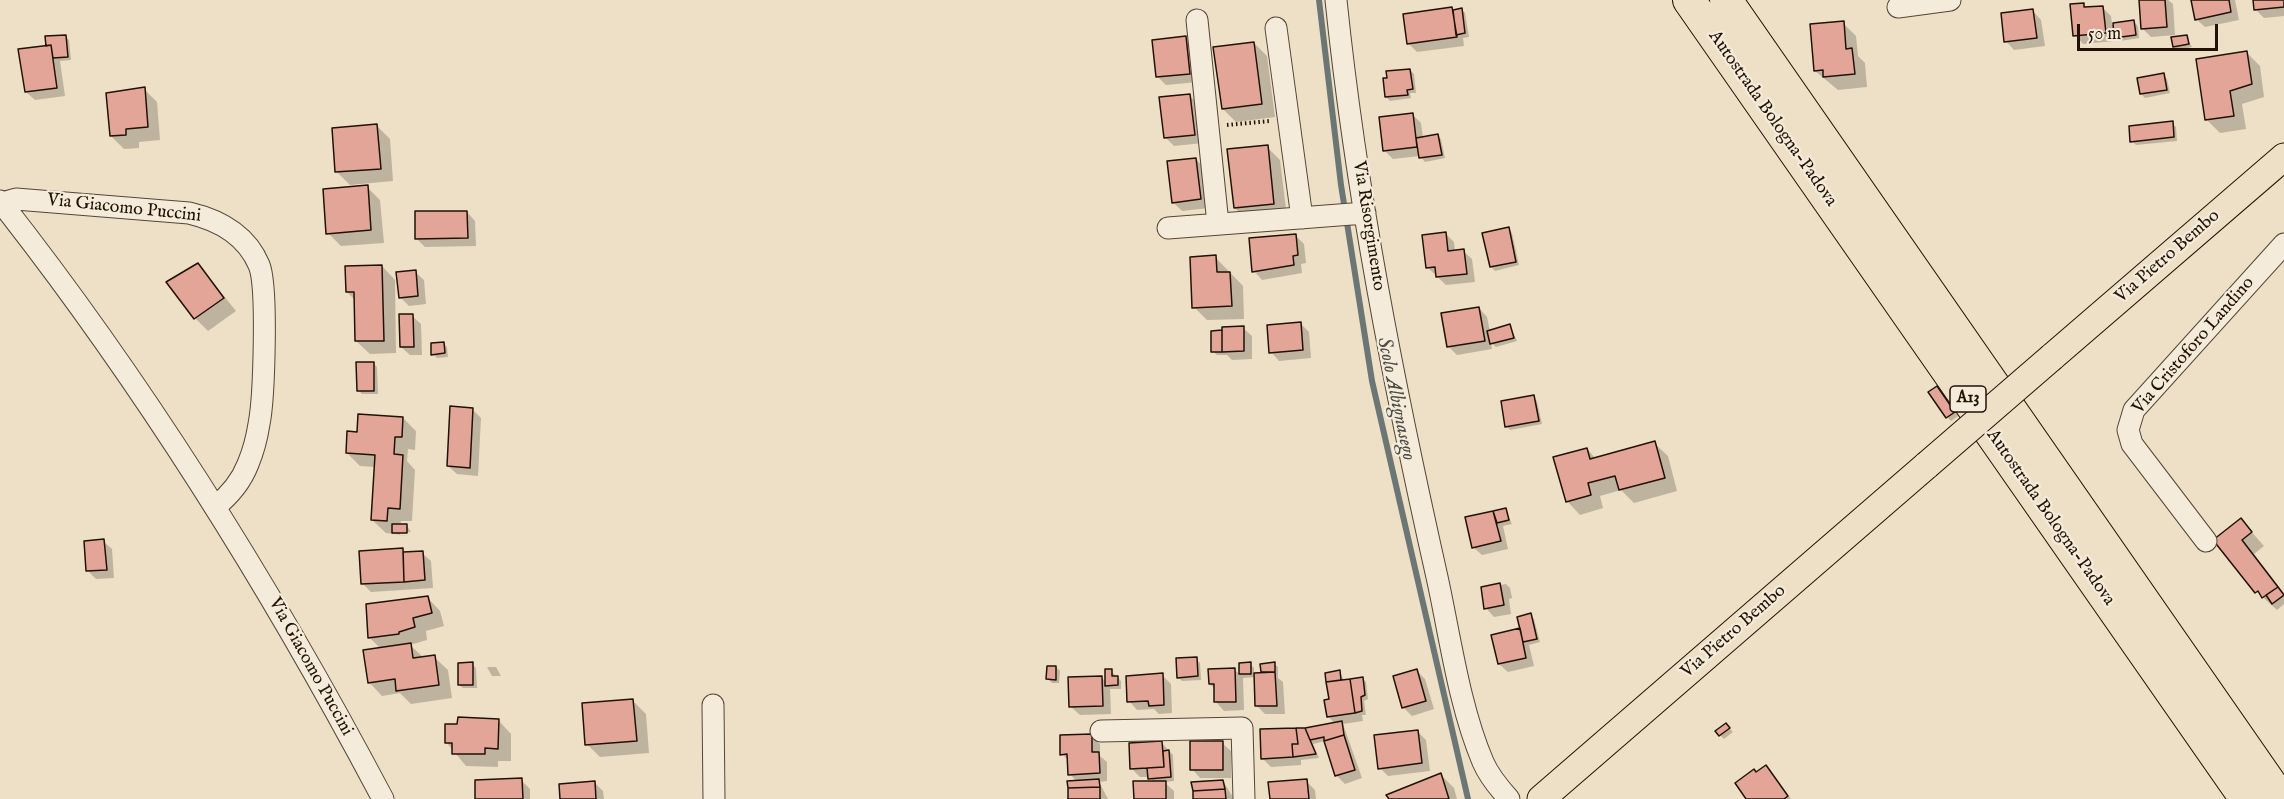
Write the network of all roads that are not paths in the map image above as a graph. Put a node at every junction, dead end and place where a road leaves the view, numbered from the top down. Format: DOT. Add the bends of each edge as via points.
graph roads {
  1 [pos="1336,0"];
  2 [pos="1689,0"];
  3 [pos="1726,0"];
  4 [pos="1950,0"];
  5 [pos="1898,7"];
  6 [pos="1197,20"];
  7 [pos="1276,28"];
  8 [pos="2284,157"];
  9 [pos="1,202"];
  10 [pos="1353,214"];
  11 [pos="1302,218"];
  12 [pos="1218,224"];
  13 [pos="1168,228"];
  14 [pos="2284,244"];
  15 [pos="215,507"];
  16 [pos="2206,541"];
  17 [pos="713,705"];
  18 [pos="1101,731"];
  19 [pos="383,799"];
  20 [pos="714,799"];
  21 [pos="1244,799"];
  22 [pos="1509,799"];
  23 [pos="1541,799"];
  24 [pos="2246,799"];
  25 [pos="2281,799"];
  1 -- 10 [label="street, Via Risorgimento"];
  2 -- 24 [label="highway, Autostrada Bologna-Padova / A13"];
  3 -- 25 [label="highway, Autostrada Bologna-Padova / A13"];
  4 -- 5 [label="street"];
  6 -- 12 [label="street"];
  7 -- 11 [label="street"];
  8 -- 23 [label="main road, Via Pietro Bembo, bridge"];
  9 -- 15 [label="street, Via Giacomo Puccini" via="144,398"];
  9 -- 15 [label="street, Via Giacomo Puccini" via="16,199 189,213 231,229 251,252 260,267 263,297 259,423 241,479"];
  10 -- 11 [label="street"];
  10 -- 22 [label="street, Via Risorgimento" via="1465,704 1483,762"];
  11 -- 12 [label="street"];
  12 -- 13 [label="street"];
  14 -- 16 [label="street, Via Cristoforo Landino" via="2134,410 2128,430 2132,444"];
  15 -- 19 [label="street, Via Giacomo Puccini" via="318,676"];
  17 -- 20 [label="street"];
  18 -- 21 [label="street" via="1242,728"];
}
